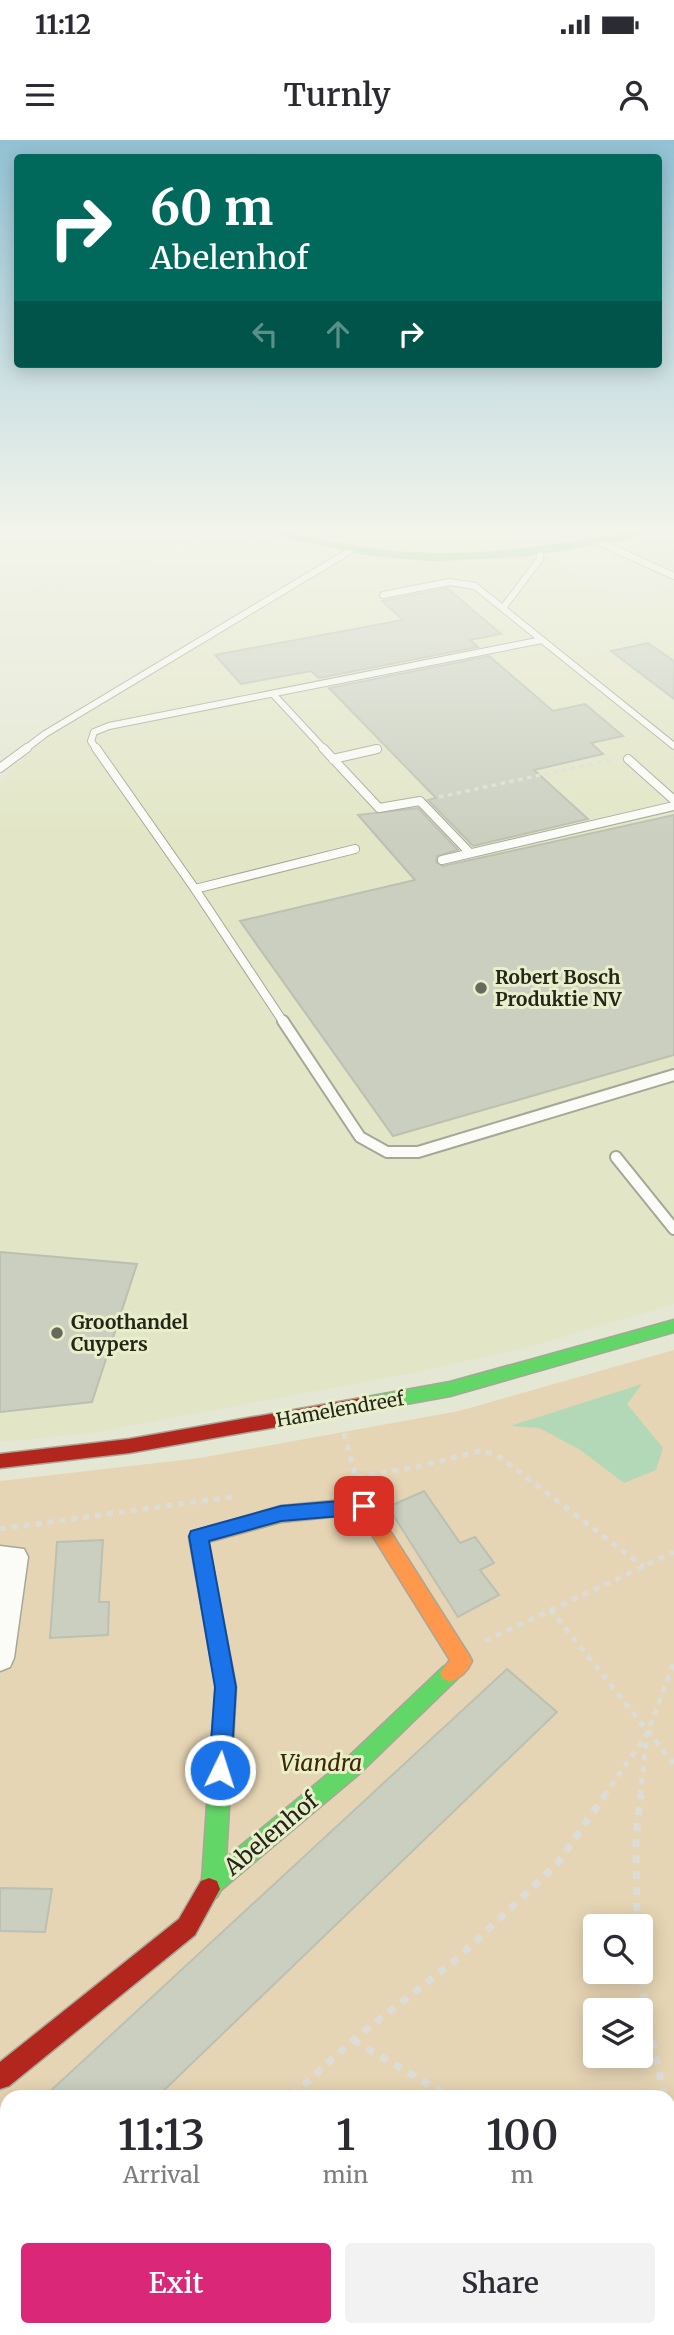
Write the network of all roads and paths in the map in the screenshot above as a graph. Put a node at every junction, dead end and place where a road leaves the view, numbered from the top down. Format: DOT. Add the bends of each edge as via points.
graph roads {
  1 [pos="212,633"];
  2 [pos="534,633"];
  3 [pos="643,638"];
  4 [pos="542,640"];
  5 [pos="560,654"];
  6 [pos="274,694"];
  7 [pos="674,746"];
  8 [pos="377,748"];
  9 [pos="333,759"];
  10 [pos="628,760"];
  11 [pos="0,768"];
  12 [pos="674,800"];
  13 [pos="420,801"];
  14 [pos="674,806"];
  15 [pos="355,849"];
  16 [pos="470,853"];
  17 [pos="442,860"];
  18 [pos="195,890"];
  19 [pos="674,1075"];
  20 [pos="616,1157"];
  21 [pos="674,1229"];
  22 [pos="674,1326"];
  23 [pos="346,1441"];
  24 [pos="0,1461"];
  25 [pos="354,1469"];
  26 [pos="674,1552"];
  27 [pos="0,1557"];
  28 [pos="550,1609"];
  29 [pos="0,1658"];
  30 [pos="462,1661"];
  31 [pos="674,1662"];
  32 [pos="647,1734"];
  33 [pos="674,1764"];
  34 [pos="213,1882"];
  35 [pos="637,1914"];
  36 [pos="642,1984"];
  37 [pos="353,2040"];
  38 [pos="0,2077"];
  39 [pos="299,2090"];
  40 [pos="438,2090"];
  41 [pos="663,2090"];
  1 -- 11 [label="lane" via="45,734"];
  2 -- 4 [label="lane"];
  3 -- 5 [label="path"];
  4 -- 5 [label="lane"];
  4 -- 6 [label="lane"];
  5 -- 7 [label="lane"];
  6 -- 9 [label="lane"];
  6 -- 18 [label="lane" via="94,732 91,741"];
  8 -- 9 [label="lane"];
  9 -- 13 [label="lane" via="379,808"];
  10 -- 12 [label="lane"];
  10 -- 13 [label="path" via="613,758"];
  13 -- 16 [label="lane"];
  14 -- 16 [label="lane"];
  15 -- 18 [label="lane"];
  16 -- 17 [label="lane"];
  18 -- 19 [label="lane" via="360,1137 387,1152 418,1152"];
  20 -- 21 [label="lane"];
  22 -- 24 [label="street, Hamelendreef" via="450,1389 142,1444"];
  23 -- 25 [label="path"];
  26 -- 28 [label="path"];
  27 -- 29 [label="street" via="14,1557"];
  28 -- 30 [label="path" via="483,1642"];
  28 -- 32 [label="path"];
  30 -- 34 [label="street, Abelenhof" via="352,1767"];
  30 -- 34 [label="street, Abelenhof" via="364,1506 281,1514 198,1536 226,1687"];
  31 -- 32 [label="path"];
  32 -- 33 [label="path"];
  32 -- 35 [label="path" via="636,1836"];
  32 -- 37 [label="path" via="557,1864 458,1958"];
  34 -- 38 [label="street, Abelenhof" via="187,1927"];
  36 -- 41 [label="path"];
  37 -- 39 [label="path"];
  37 -- 40 [label="path"];
}
